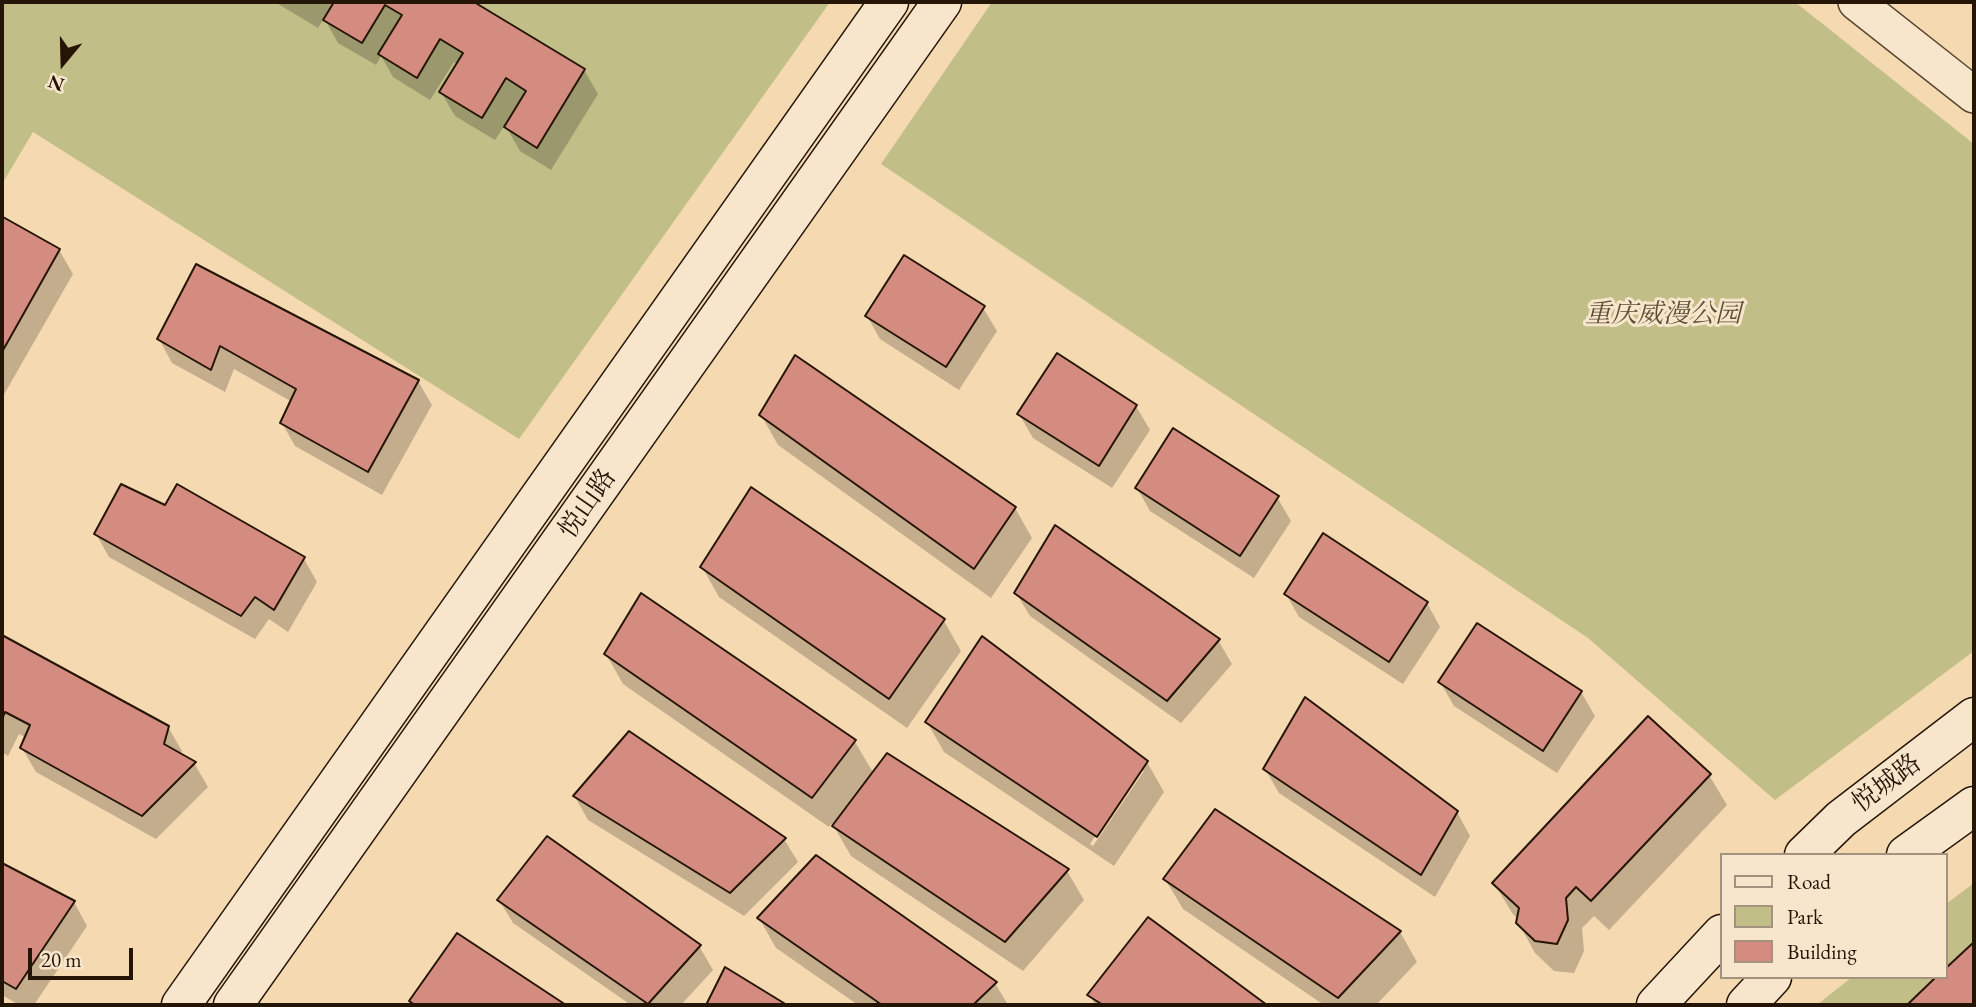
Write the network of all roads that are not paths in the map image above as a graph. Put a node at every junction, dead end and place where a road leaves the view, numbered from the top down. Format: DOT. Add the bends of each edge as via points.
graph roads {
  1 [pos="889,2"];
  2 [pos="942,2"];
  3 [pos="1856,2"];
  4 [pos="1974,95"];
  5 [pos="1974,717"];
  6 [pos="1974,806"];
  7 [pos="1806,853"];
  8 [pos="1909,853"];
  9 [pos="1720,936"];
  10 [pos="1770,979"];
  11 [pos="181,1005"];
  12 [pos="233,1005"];
  13 [pos="1656,1005"];
  14 [pos="1746,1005"];
  1 -- 11 [label="main road, 悦山路"];
  2 -- 12 [label="main road, 悦山路"];
  3 -- 4 [label="street"];
  5 -- 7 [label="main road, 悦城路" via="1842,819"];
  6 -- 8 [label="main road"];
  9 -- 13 [label="main road"];
  10 -- 14 [label="main road"];
}
